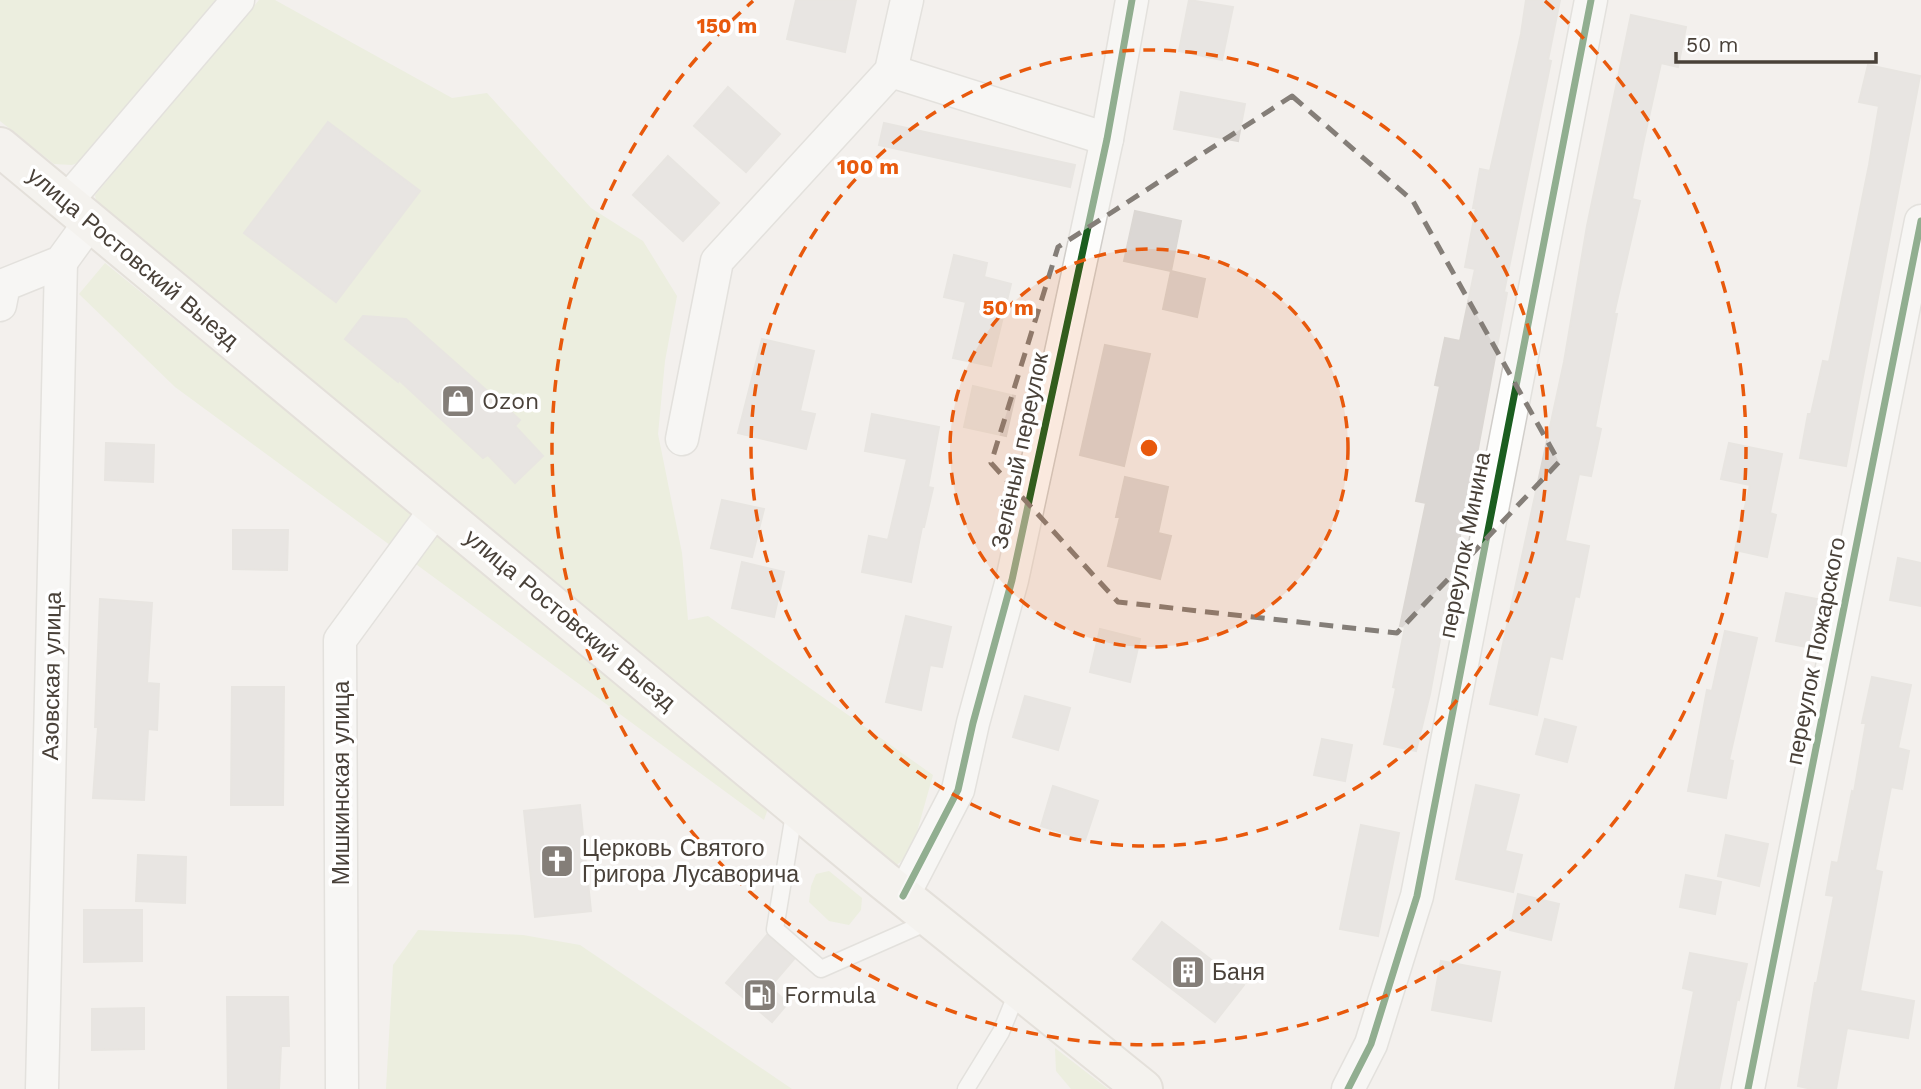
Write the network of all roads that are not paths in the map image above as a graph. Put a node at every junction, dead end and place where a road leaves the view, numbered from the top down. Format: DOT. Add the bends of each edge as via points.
graph roads {
  1 [pos="238,0"];
  2 [pos="907,0"];
  3 [pos="1132,0"];
  4 [pos="1591,0"];
  5 [pos="891,71"];
  6 [pos="1107,139"];
  7 [pos="0,147"];
  8 [pos="78,212"];
  9 [pos="1921,220"];
  10 [pos="61,262"];
  11 [pos="0,305"];
  12 [pos="682,439"];
  13 [pos="436,509"];
  14 [pos="796,806"];
  15 [pos="903,896"];
  16 [pos="933,919"];
  17 [pos="1018,988"];
  18 [pos="42,1089"];
  19 [pos="342,1089"];
  20 [pos="966,1089"];
  21 [pos="1143,1089"];
  22 [pos="1348,1089"];
  23 [pos="1748,1089"];
  1 -- 8 [label="street"];
  2 -- 5 [label="street"];
  3 -- 6 [label="street, Зелёный переулок"];
  4 -- 22 [label="street, переулок Минина" via="1417,896 1371,1044"];
  5 -- 6 [label="street"];
  5 -- 12 [label="street" via="717,261"];
  6 -- 15 [label="street, Зелёный переулок" via="1012,580 958,790"];
  7 -- 8 [label="main road, улица Ростовский Выезд"];
  8 -- 10 [label="street"];
  8 -- 13 [label="main road, улица Ростовский Выезд"];
  9 -- 23 [label="street, переулок Пожарского"];
  10 -- 11 [label="street" via="4,285"];
  10 -- 18 [label="street, Азовская улица"];
  13 -- 14 [label="main road, улица Ростовский Выезд"];
  13 -- 19 [label="street, Мишкинская улица" via="340,640"];
  14 -- 15 [label="main road, улица Ростовский Выезд"];
  14 -- 16 [label="lane" via="775,929 821,969"];
  15 -- 16 [label="main road, улица Ростовский Выезд"];
  16 -- 17 [label="main road, улица Ростовский Выезд"];
  17 -- 20 [label="lane" via="1000,1032"];
  17 -- 21 [label="main road, улица Ростовский Выезд"];
}
